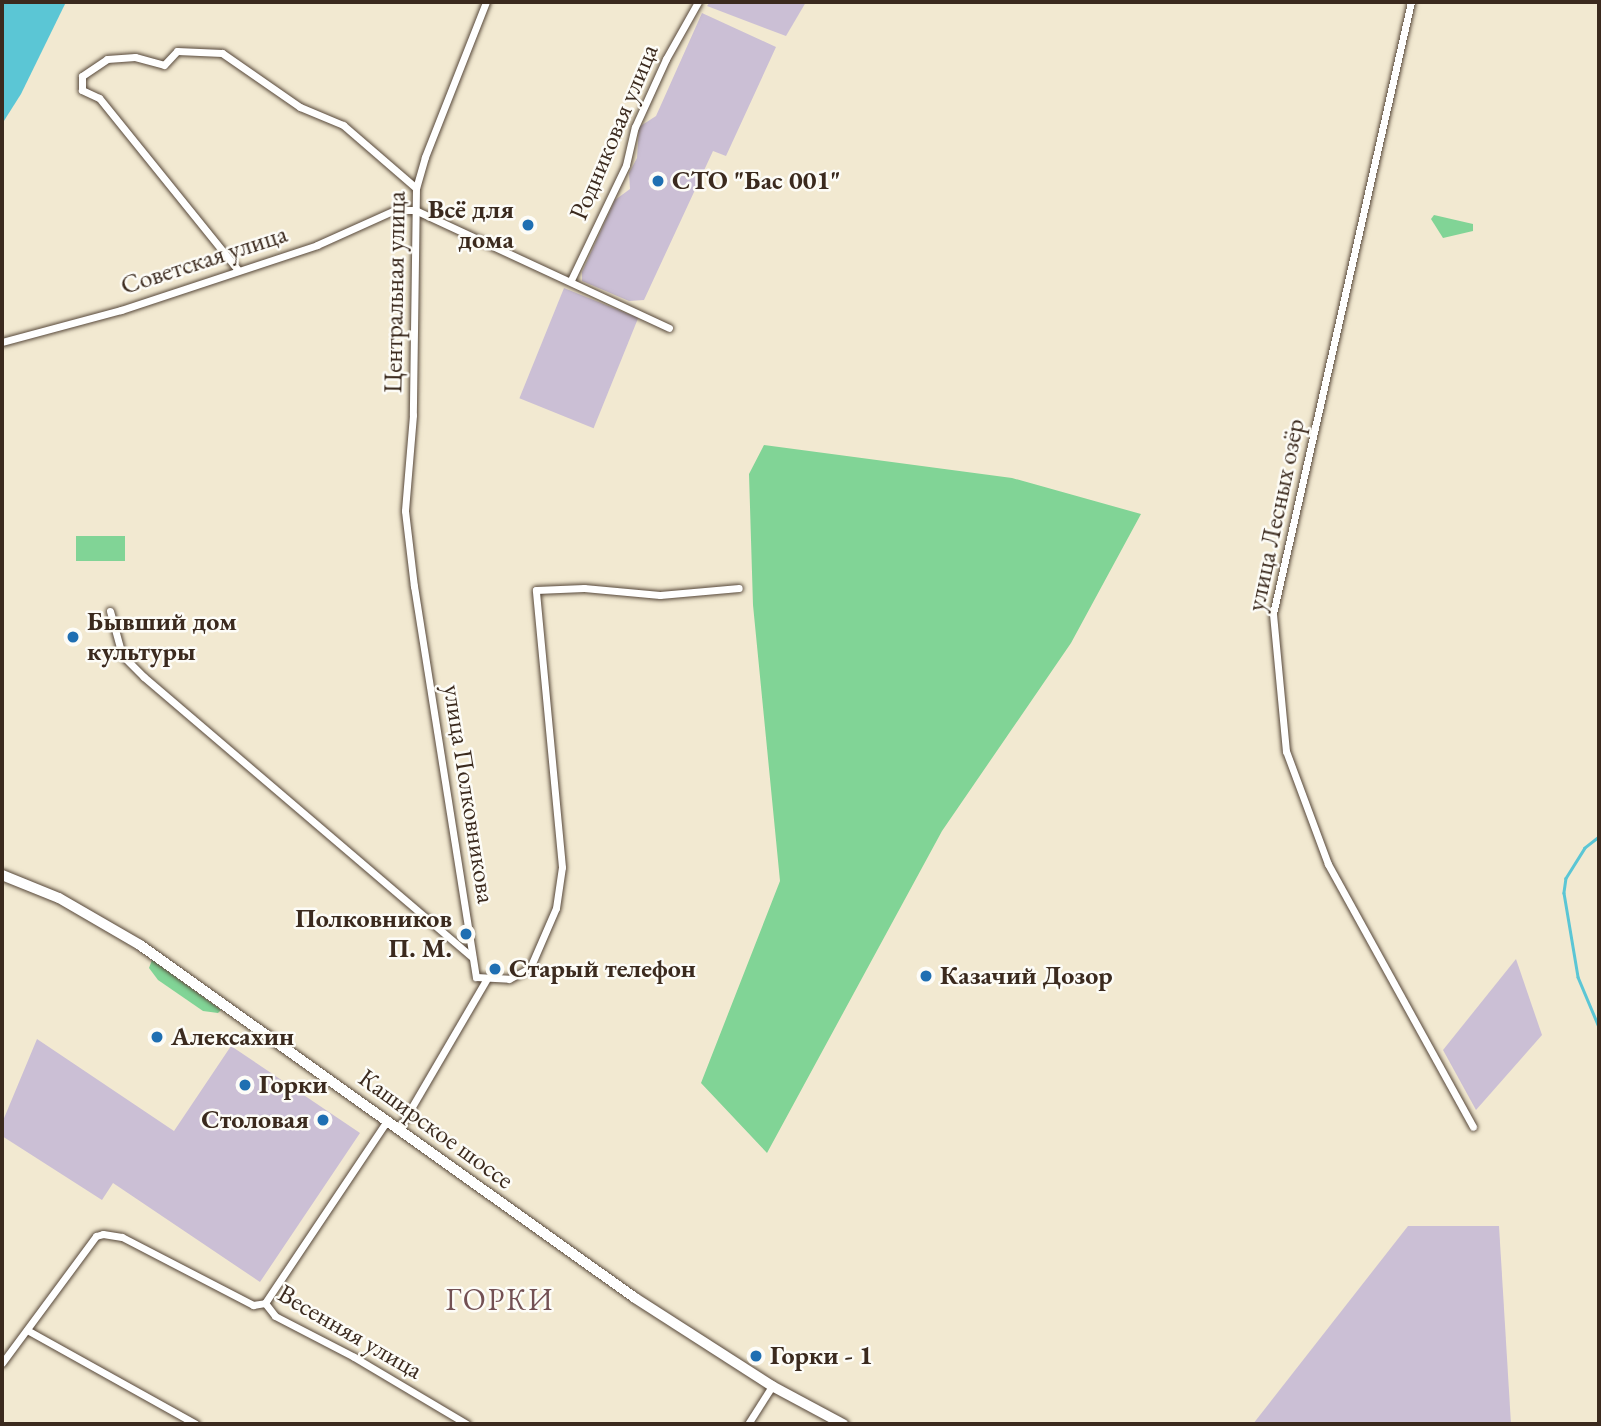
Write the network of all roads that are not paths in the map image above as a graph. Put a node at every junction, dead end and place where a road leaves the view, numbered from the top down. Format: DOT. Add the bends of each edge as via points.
graph roads {
  1 [pos="486,2"];
  2 [pos="698,2"];
  3 [pos="1412,2"];
  4 [pos="416,188"];
  5 [pos="415,210"];
  6 [pos="238,270"];
  7 [pos="571,280"];
  8 [pos="669,328"];
  9 [pos="2,342"];
  10 [pos="410,554"];
  11 [pos="739,588"];
  12 [pos="110,611"];
  13 [pos="2,875"];
  14 [pos="473,958"];
  15 [pos="485,980"];
  16 [pos="387,1121"];
  17 [pos="1473,1126"];
  18 [pos="399,1129"];
  19 [pos="265,1303"];
  20 [pos="27,1330"];
  21 [pos="2,1363"];
  22 [pos="772,1386"];
  23 [pos="196,1424"];
  24 [pos="467,1424"];
  25 [pos="748,1424"];
  26 [pos="843,1424"];
  1 -- 4 [label="street, Центральная улица"];
  2 -- 7 [label="street, Родниковая улица" via="650,93 626,165"];
  3 -- 17 [label="street, улица Лесных озёр" via="1273,614 1286,751 1328,864"];
  4 -- 5 [label="street, Центральная улица"];
  4 -- 6 [label="street" via="343,125 300,107 222,53 177,51 164,65 135,57 107,59 82,76 82,90 99,98"];
  5 -- 6 [label="street, Советская улица" via="395,210 317,245"];
  5 -- 7 [label="street"];
  5 -- 10 [label="street, Центральная улица" via="413,415 405,511"];
  6 -- 9 [label="street, Советская улица" via="121,310"];
  7 -- 8 [label="street"];
  10 -- 14 [label="street, улица Полковникова"];
  11 -- 15 [label="street" via="660,595 584,588 536,590 562,867 556,908 530,968 509,979"];
  12 -- 14 [label="street" via="121,655 144,677"];
  13 -- 16 [label="main road, Каширское шоссе" via="59,898 113,928"];
  14 -- 15 [label="street, улица Полковникова" via="476,977"];
  15 -- 18 [label="street"];
  16 -- 18 [label="main road, Каширское шоссе"];
  16 -- 19 [label="street"];
  18 -- 22 [label="main road, Каширское шоссе" via="580,1261"];
  19 -- 20 [label="street, Весенняя улица" via="253,1305 112,1233 96,1236"];
  19 -- 24 [label="street, Весенняя улица" via="275,1316"];
  20 -- 21 [label="street"];
  20 -- 23 [label="street"];
  22 -- 25 [label="street"];
  22 -- 26 [label="main road, Каширское шоссе"];
}
